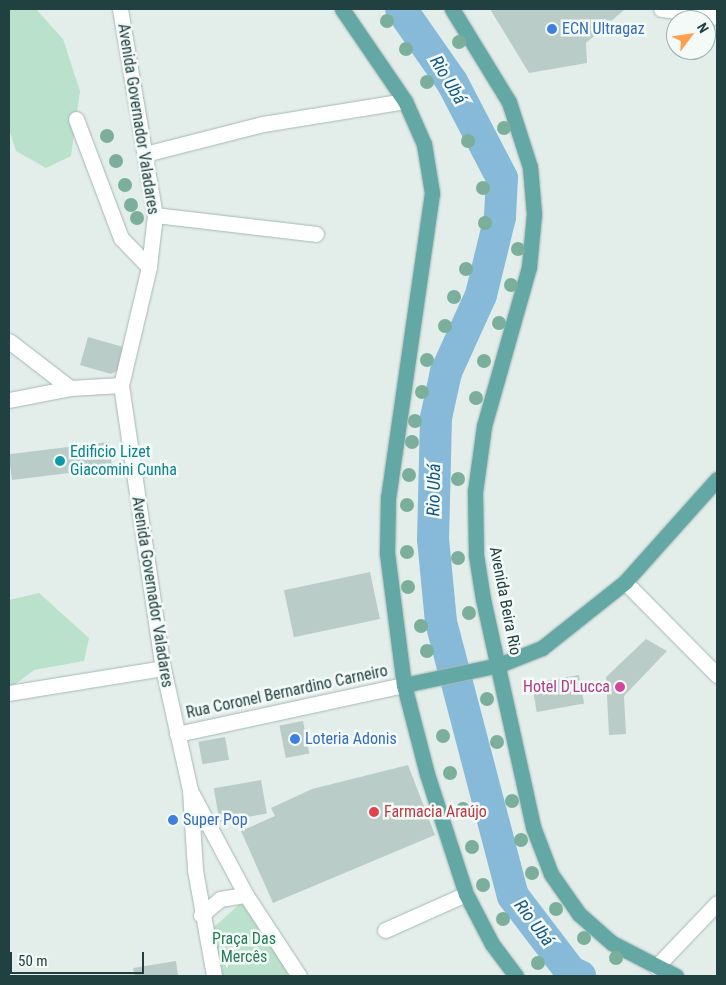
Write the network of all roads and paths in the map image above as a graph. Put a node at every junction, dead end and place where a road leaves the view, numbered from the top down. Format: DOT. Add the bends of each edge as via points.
graph roads {
  1 [pos="119,9"];
  2 [pos="342,9"];
  3 [pos="452,9"];
  4 [pos="661,9"];
  5 [pos="717,17"];
  6 [pos="405,101"];
  7 [pos="76,119"];
  8 [pos="145,154"];
  9 [pos="155,215"];
  10 [pos="316,234"];
  11 [pos="149,267"];
  12 [pos="9,341"];
  13 [pos="121,385"];
  14 [pos="70,388"];
  15 [pos="9,400"];
  16 [pos="717,479"];
  17 [pos="625,582"];
  18 [pos="499,665"];
  19 [pos="163,668"];
  20 [pos="717,675"];
  21 [pos="404,685"];
  22 [pos="9,693"];
  23 [pos="177,734"];
  24 [pos="190,790"];
  25 [pos="466,894"];
  26 [pos="246,895"];
  27 [pos="717,903"];
  28 [pos="201,915"];
  29 [pos="385,930"];
  30 [pos="656,967"];
  31 [pos="214,976"];
  32 [pos="300,976"];
  33 [pos="516,976"];
  34 [pos="676,976"];
  1 -- 8 [label="street, Avenida Governador Valadares"];
  2 -- 6 [label="main road"];
  3 -- 18 [label="main road, Avenida Beira Rio" via="508,102 530,167 534,214 529,267 484,426 475,492 476,555"];
  4 -- 5 [label="street"];
  6 -- 8 [label="street" via="263,124"];
  6 -- 21 [label="main road" via="424,144 432,193 388,497 386,553"];
  7 -- 11 [label="street" via="121,238"];
  8 -- 9 [label="street, Avenida Governador Valadares"];
  9 -- 10 [label="street"];
  9 -- 11 [label="street, Avenida Governador Valadares"];
  11 -- 13 [label="street, Avenida Governador Valadares"];
  12 -- 14 [label="street"];
  13 -- 14 [label="street"];
  13 -- 19 [label="street, Avenida Governador Valadares"];
  14 -- 15 [label="street"];
  16 -- 17 [label="main road"];
  17 -- 18 [label="main road" via="542,648"];
  17 -- 20 [label="street"];
  18 -- 21 [label="main road"];
  18 -- 30 [label="main road, Avenida Beira Rio" via="533,827 551,874 579,914 612,943"];
  19 -- 22 [label="street"];
  19 -- 23 [label="street, Avenida Governador Valadares"];
  21 -- 23 [label="street, Rua Coronel Bernardino Carneiro"];
  21 -- 25 [label="main road" via="427,774"];
  23 -- 24 [label="street, Avenida Governador Valadares"];
  24 -- 26 [label="street"];
  24 -- 28 [label="street"];
  25 -- 29 [label="street"];
  25 -- 33 [label="main road" via="492,944"];
  26 -- 28 [label="street" via="220,899"];
  26 -- 32 [label="street"];
  27 -- 30 [label="street"];
  28 -- 31 [label="street"];
  30 -- 34 [label="main road, Avenida Beira Rio"];
}
